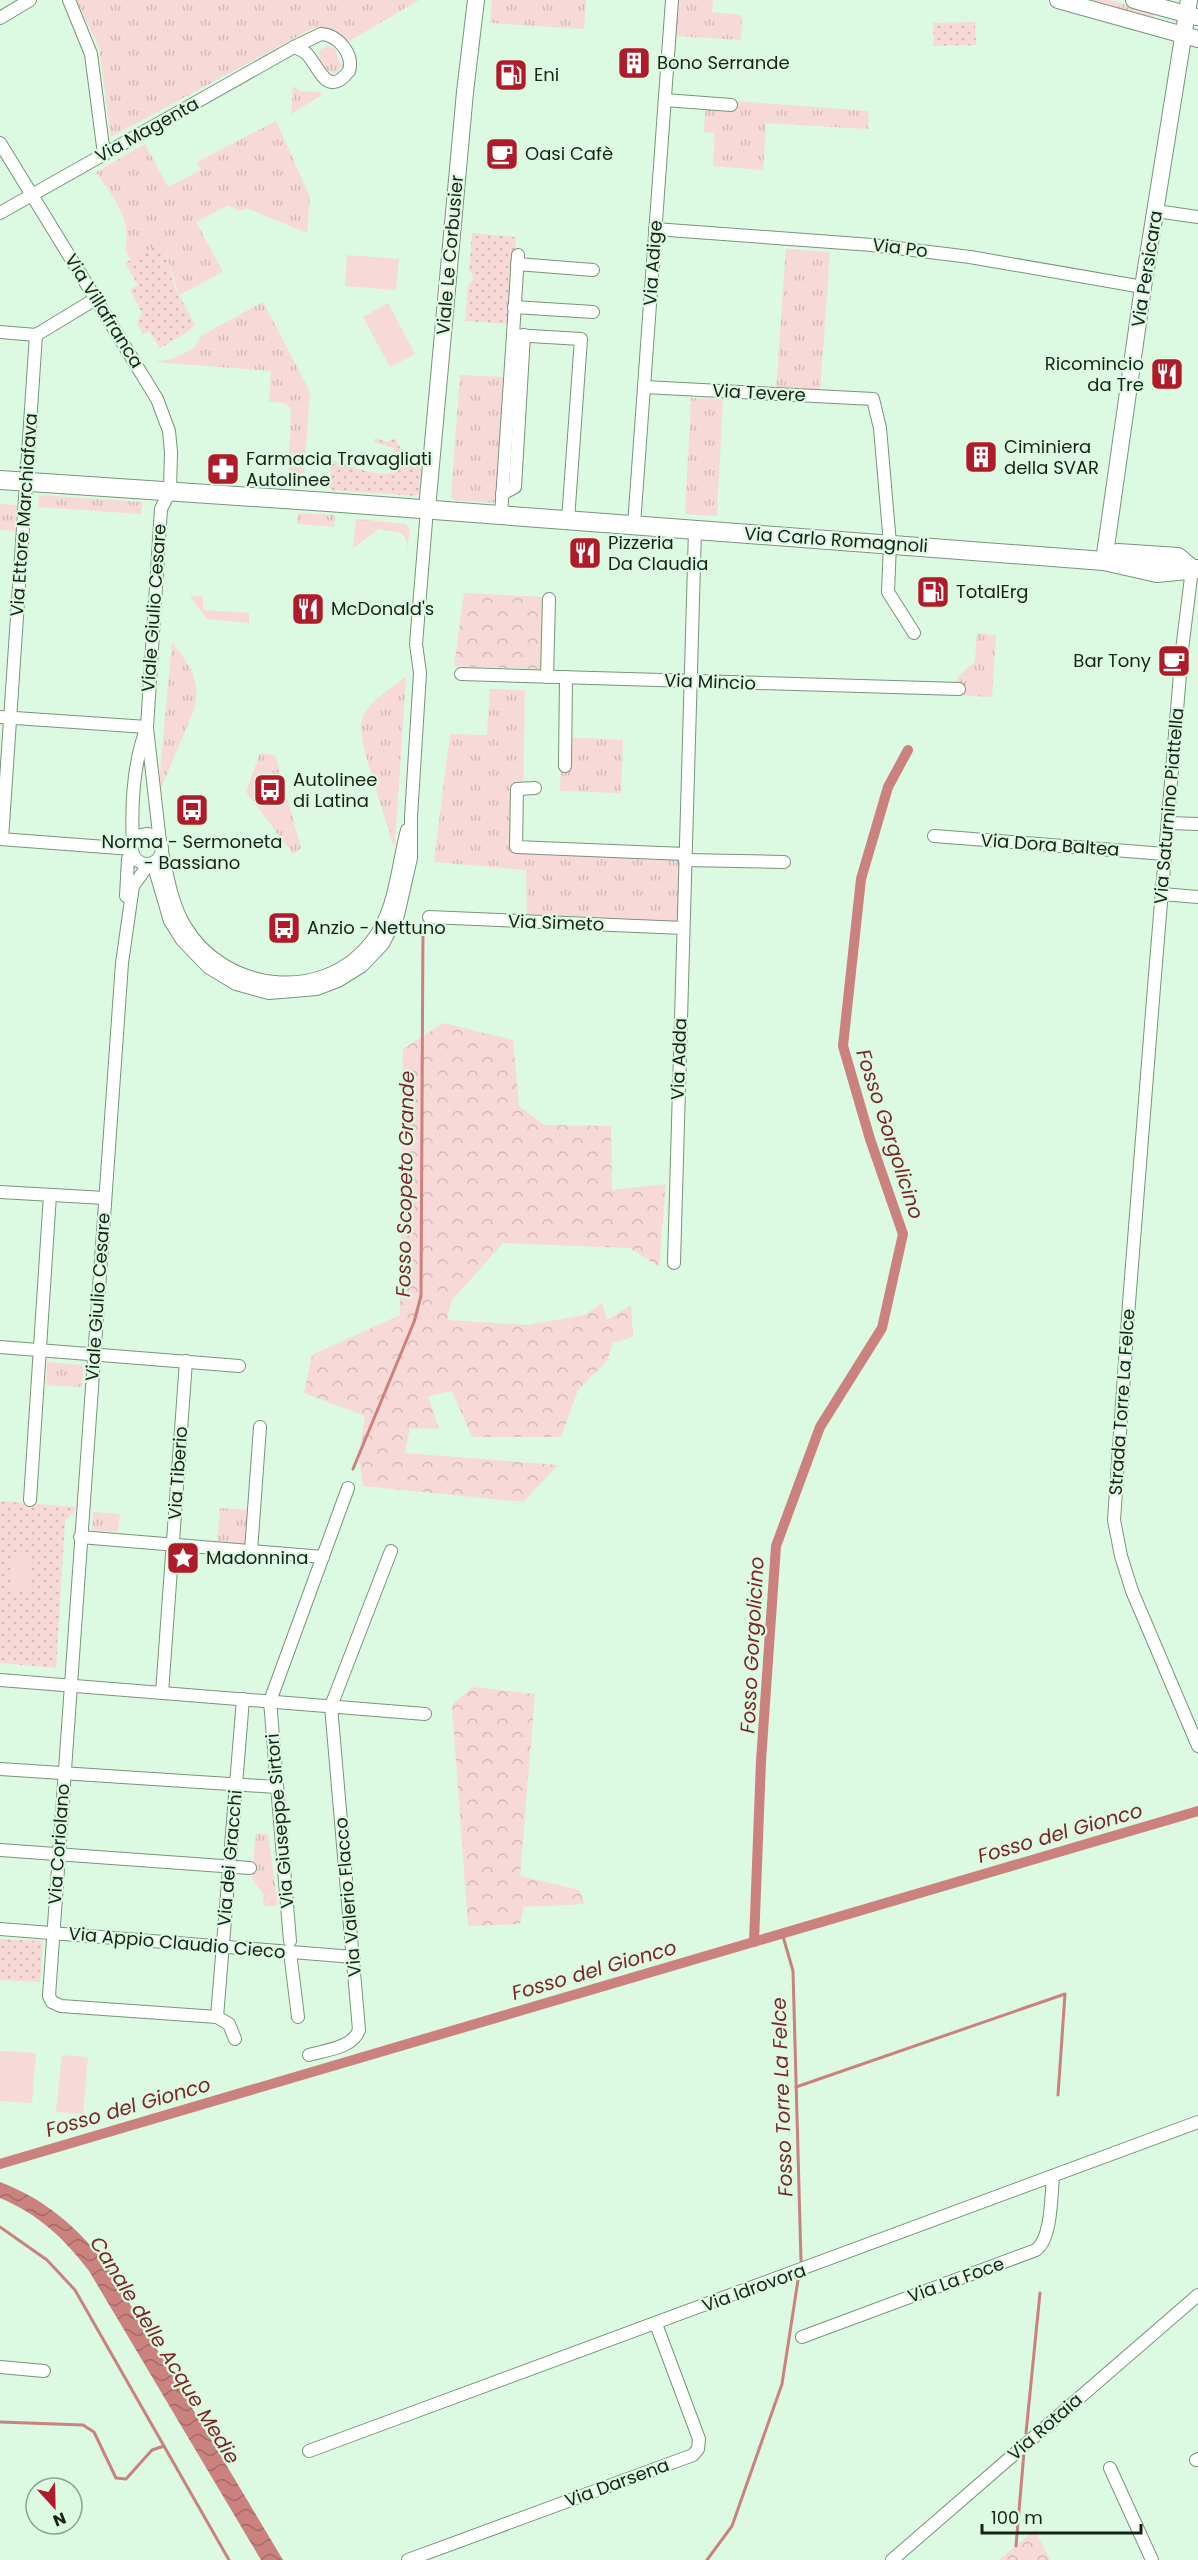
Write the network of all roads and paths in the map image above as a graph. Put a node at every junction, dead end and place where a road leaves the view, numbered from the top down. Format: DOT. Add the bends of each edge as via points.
graph roads {
  1 [pos="30,0"];
  2 [pos="69,0"];
  3 [pos="476,0"];
  4 [pos="672,0"];
  5 [pos="1058,0"];
  6 [pos="1134,0"];
  7 [pos="1192,8"];
  8 [pos="0,18"];
  9 [pos="1191,37"];
  10 [pos="294,47"];
  11 [pos="665,100"];
  12 [pos="731,105"];
  13 [pos="0,143"];
  14 [pos="105,154"];
  15 [pos="31,195"];
  16 [pos="1156,211"];
  17 [pos="0,213"];
  18 [pos="1198,217"];
  19 [pos="655,229"];
  20 [pos="594,270"];
  21 [pos="1143,287"];
  22 [pos="97,298"];
  23 [pos="514,307"];
  24 [pos="593,312"];
  25 [pos="0,332"];
  26 [pos="36,335"];
  27 [pos="518,335"];
  28 [pos="644,387"];
  29 [pos="0,480"];
  30 [pos="27,482"];
  31 [pos="170,491"];
  32 [pos="427,509"];
  33 [pos="501,515"];
  34 [pos="568,520"];
  35 [pos="634,525"];
  36 [pos="694,530"];
  37 [pos="890,544"];
  38 [pos="1104,561"];
  39 [pos="1195,569"];
  40 [pos="549,599"];
  41 [pos="914,633"];
  42 [pos="461,674"];
  43 [pos="547,677"];
  44 [pos="566,677"];
  45 [pos="690,681"];
  46 [pos="960,689"];
  47 [pos="5,717"];
  48 [pos="147,727"];
  49 [pos="565,766"];
  50 [pos="535,788"];
  51 [pos="411,817"];
  52 [pos="1168,823"];
  53 [pos="1198,824"];
  54 [pos="934,836"];
  55 [pos="1,839"];
  56 [pos="160,845"];
  57 [pos="132,849"];
  58 [pos="1165,854"];
  59 [pos="685,857"];
  60 [pos="784,862"];
  61 [pos="151,863"];
  62 [pos="1162,894"];
  63 [pos="1198,897"];
  64 [pos="129,909"];
  65 [pos="429,917"];
  66 [pos="683,928"];
  67 [pos="1151,1044"];
  68 [pos="0,1192"];
  69 [pos="50,1195"];
  70 [pos="105,1198"];
  71 [pos="674,1263"];
  72 [pos="0,1347"];
  73 [pos="40,1350"];
  74 [pos="93,1354"];
  75 [pos="186,1361"];
  76 [pos="239,1366"];
  77 [pos="260,1427"];
  78 [pos="348,1488"];
  79 [pos="30,1500"];
  80 [pos="80,1537"];
  81 [pos="173,1545"];
  82 [pos="251,1551"];
  83 [pos="391,1551"];
  84 [pos="323,1557"];
  85 [pos="0,1680"];
  86 [pos="70,1685"];
  87 [pos="162,1693"];
  88 [pos="243,1699"];
  89 [pos="270,1701"];
  90 [pos="331,1706"];
  91 [pos="425,1714"];
  92 [pos="1198,1746"];
  93 [pos="0,1769"];
  94 [pos="64,1773"];
  95 [pos="236,1784"];
  96 [pos="276,1787"];
  97 [pos="0,1850"];
  98 [pos="58,1854"];
  99 [pos="230,1866"];
  100 [pos="250,1868"];
  101 [pos="0,1929"];
  102 [pos="53,1933"];
  103 [pos="223,1946"];
  104 [pos="290,1946"];
  105 [pos="354,1957"];
  106 [pos="218,2017"];
  107 [pos="298,2017"];
  108 [pos="235,2039"];
  109 [pos="309,2055"];
  110 [pos="1198,2122"];
  111 [pos="1053,2176"];
  112 [pos="1198,2295"];
  113 [pos="656,2324"];
  114 [pos="802,2337"];
  115 [pos="0,2367"];
  116 [pos="44,2371"];
  117 [pos="309,2451"];
  118 [pos="1110,2468"];
  119 [pos="408,2560"];
  120 [pos="892,2560"];
  121 [pos="1152,2560"];
  1 -- 8 [label="street"];
  2 -- 14 [label="street" via="92,54"];
  3 -- 32 [label="street, Viale Le Corbusier"];
  4 -- 11 [label="street, Via Adige"];
  5 -- 9 [label="street"];
  6 -- 7 [label="street"];
  7 -- 9 [label="street, Via Persicara"];
  9 -- 16 [label="street, Via Persicara"];
  10 -- 10 [label="street, Via Magenta" via="308,55 327,81 337,81 349,71 351,62 346,52 330,36 316,36"];
  10 -- 14 [label="street, Via Magenta"];
  11 -- 12 [label="street"];
  11 -- 19 [label="street, Via Adige"];
  13 -- 15 [label="street, Via Villafranca"];
  14 -- 15 [label="street, Via Magenta"];
  15 -- 17 [label="street, Via Magenta"];
  15 -- 22 [label="street, Via Villafranca"];
  16 -- 18 [label="street"];
  16 -- 21 [label="street, Via Persicara"];
  19 -- 21 [label="street, Via Po" via="872,245 970,257"];
  19 -- 28 [label="street, Via Adige"];
  20 -- 23 [label="street" via="517,260"];
  21 -- 38 [label="street, Via Persicara"];
  22 -- 26 [label="street"];
  22 -- 31 [label="street, Via Villafranca" via="164,414 171,452"];
  23 -- 24 [label="street"];
  23 -- 27 [label="street"];
  25 -- 26 [label="street"];
  26 -- 30 [label="street, Via Ettore Marchiafava"];
  27 -- 33 [label="street" via="515,487 502,494"];
  27 -- 34 [label="street" via="581,339"];
  28 -- 35 [label="street, Via Adige"];
  28 -- 37 [label="street, Via Tevere" via="873,399 880,428"];
  29 -- 30 [label="main road, Via Carlo Romagnoli"];
  30 -- 31 [label="main road, Via Carlo Romagnoli"];
  30 -- 47 [label="street, Via Ettore Marchiafava"];
  31 -- 32 [label="main road, Via Carlo Romagnoli"];
  31 -- 48 [label="street, Viale Giulio Cesare" via="161,509"];
  32 -- 33 [label="main road, Via Carlo Romagnoli"];
  32 -- 51 [label="street" via="416,644 420,673"];
  33 -- 34 [label="main road, Via Carlo Romagnoli"];
  34 -- 35 [label="main road, Via Carlo Romagnoli"];
  35 -- 36 [label="main road, Via Carlo Romagnoli"];
  36 -- 37 [label="main road, Via Carlo Romagnoli"];
  36 -- 45 [label="street, Via Adda"];
  37 -- 38 [label="main road, Via Carlo Romagnoli"];
  37 -- 41 [label="street" via="888,592"];
  38 -- 39 [label="main road, Via Carlo Romagnoli" via="1118,553 1178,557"];
  39 -- 52 [label="street, Via Saturnino Piattella" via="1182,650"];
  40 -- 43 [label="street"];
  42 -- 43 [label="street, Via Mincio"];
  43 -- 44 [label="street, Via Mincio"];
  44 -- 45 [label="street, Via Mincio"];
  44 -- 49 [label="street"];
  45 -- 46 [label="street, Via Mincio"];
  45 -- 59 [label="street, Via Adda"];
  47 -- 48 [label="street"];
  47 -- 55 [label="street, Via Ettore Marchiafava"];
  48 -- 56 [label="street, Viale Giulio Cesare"];
  48 -- 57 [label="street, Viale Giulio Cesare" via="133,795"];
  50 -- 59 [label="street" via="517,789 516,847"];
  51 -- 56 [label="street, Viale Giulio Cesare" via="393,897 372,942 338,969 295,982 243,976 226,968 203,948 184,925"];
  51 -- 61 [label="street" via="409,876 398,915 383,944 362,966 338,981 308,991 258,991 236,984 208,967 189,949 170,921"];
  52 -- 53 [label="street"];
  52 -- 58 [label="street, Via Saturnino Piattella"];
  54 -- 58 [label="street, Via Dora Baltea"];
  55 -- 57 [label="street"];
  56 -- 57 [label="street" via="153,836 143,835"];
  56 -- 61 [label="street" via="160,856"];
  57 -- 61 [label="street" via="137,861"];
  57 -- 64 [label="street, Viale Giulio Cesare" via="127,870"];
  58 -- 62 [label="street, Via Saturnino Piattella"];
  59 -- 60 [label="street"];
  59 -- 66 [label="street, Via Adda"];
  61 -- 64 [label="street, Viale Giulio Cesare" via="133,886"];
  62 -- 63 [label="street"];
  62 -- 67 [label="street, Via Saturnino Piattella"];
  64 -- 70 [label="street, Viale Giulio Cesare"];
  65 -- 66 [label="street, Via Simeto"];
  66 -- 71 [label="street, Via Adda"];
  67 -- 92 [label="street, Strada Torre La Felce" via="1114,1520 1132,1591"];
  68 -- 69 [label="street"];
  69 -- 70 [label="street"];
  69 -- 73 [label="street"];
  70 -- 74 [label="street, Viale Giulio Cesare"];
  72 -- 73 [label="street"];
  73 -- 74 [label="street"];
  73 -- 79 [label="street"];
  74 -- 75 [label="street"];
  74 -- 80 [label="street, Viale Giulio Cesare"];
  75 -- 76 [label="street"];
  75 -- 81 [label="street, Via Tiberio"];
  77 -- 82 [label="street"];
  78 -- 84 [label="street"];
  80 -- 81 [label="street"];
  80 -- 86 [label="street, Viale Giulio Cesare"];
  81 -- 82 [label="street"];
  81 -- 87 [label="street, Via Tiberio"];
  82 -- 84 [label="street"];
  83 -- 90 [label="street"];
  84 -- 89 [label="street"];
  85 -- 86 [label="street"];
  86 -- 87 [label="street"];
  86 -- 94 [label="street, Via Coriolano"];
  87 -- 88 [label="street"];
  88 -- 89 [label="street"];
  88 -- 95 [label="street, Via dei Gracchi"];
  89 -- 90 [label="street"];
  89 -- 96 [label="street, Via Giuseppe Sirtori"];
  90 -- 91 [label="street"];
  90 -- 105 [label="street, Via Valerio Flacco"];
  93 -- 94 [label="street"];
  94 -- 95 [label="street"];
  94 -- 98 [label="street, Via Coriolano"];
  95 -- 96 [label="street"];
  95 -- 99 [label="street, Via dei Gracchi"];
  96 -- 104 [label="street, Via Giuseppe Sirtori"];
  97 -- 98 [label="street"];
  98 -- 99 [label="street"];
  98 -- 102 [label="street, Via Coriolano"];
  99 -- 100 [label="street"];
  99 -- 103 [label="street, Via dei Gracchi"];
  101 -- 102 [label="street, Via Appio Claudio Cieco"];
  102 -- 103 [label="street, Via Appio Claudio Cieco"];
  102 -- 106 [label="street, Via Coriolano" via="49,1992 52,2002 61,2006"];
  103 -- 104 [label="street, Via Appio Claudio Cieco"];
  103 -- 106 [label="street, Via dei Gracchi"];
  104 -- 105 [label="street, Via Appio Claudio Cieco"];
  104 -- 107 [label="street, Via Giuseppe Sirtori"];
  105 -- 109 [label="street, Via Valerio Flacco" via="358,2033 349,2043"];
  106 -- 108 [label="street" via="229,2024"];
  110 -- 111 [label="street, Via Idrovora"];
  111 -- 113 [label="street, Via Idrovora"];
  111 -- 114 [label="street, Via La Foce" via="1046,2235 1036,2250"];
  112 -- 120 [label="street, Via Rotaia"];
  113 -- 117 [label="street, Via Idrovora"];
  113 -- 119 [label="street, Via Darsena" via="699,2439 696,2452"];
  115 -- 116 [label="street"];
  118 -- 121 [label="street"];
}
